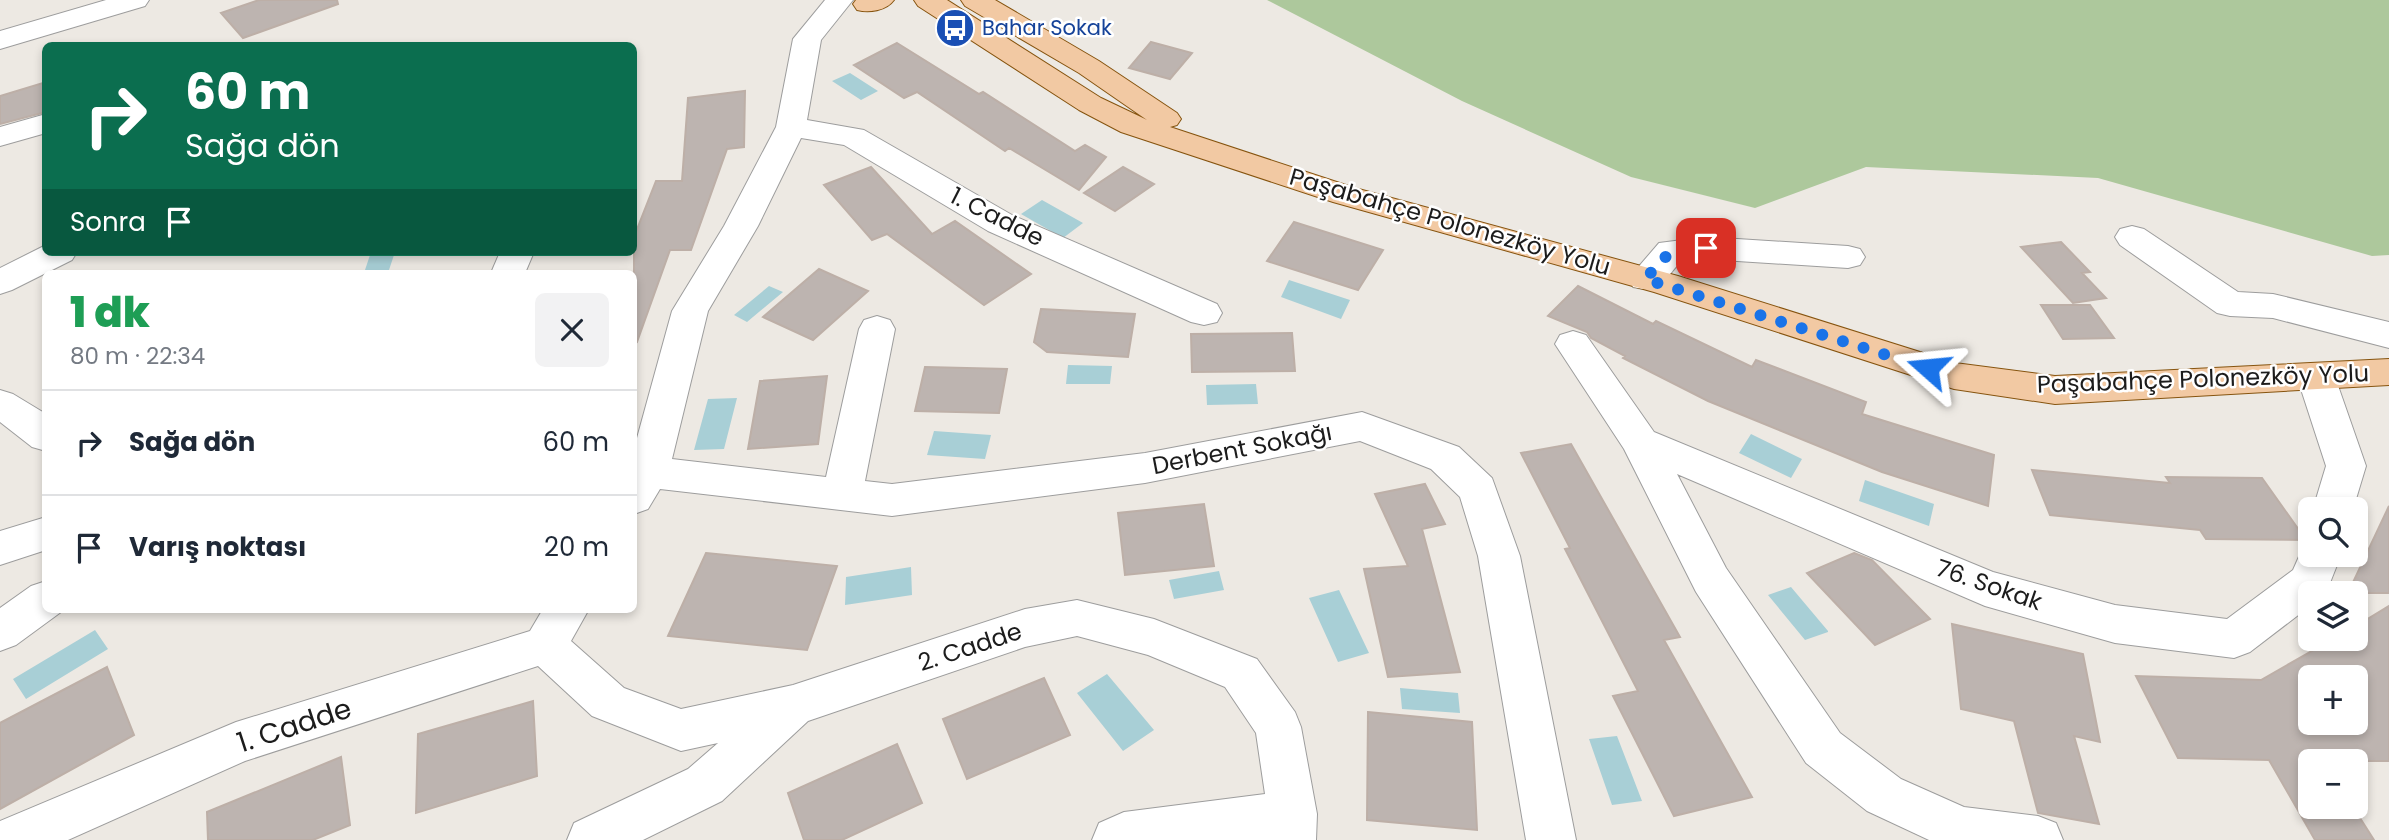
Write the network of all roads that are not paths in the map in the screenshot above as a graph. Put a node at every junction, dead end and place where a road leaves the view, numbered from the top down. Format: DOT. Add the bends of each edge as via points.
graph roads {
  1 [pos="135,0"];
  2 [pos="839,0"];
  3 [pos="873,1"];
  4 [pos="954,1"];
  5 [pos="0,40"];
  6 [pos="803,58"];
  7 [pos="42,124"];
  8 [pos="791,127"];
  9 [pos="0,137"];
  10 [pos="1211,149"];
  11 [pos="2132,237"];
  12 [pos="52,256"];
  13 [pos="1849,257"];
  14 [pos="1645,279"];
  15 [pos="0,282"];
  16 [pos="1204,313"];
  17 [pos="877,329"];
  18 [pos="2389,335"];
  19 [pos="1573,344"];
  20 [pos="2389,372"];
  21 [pos="2316,377"];
  22 [pos="0,404"];
  23 [pos="42,433"];
  24 [pos="1640,442"];
  25 [pos="639,478"];
  26 [pos="842,495"];
  27 [pos="2337,497"];
  28 [pos="42,534"];
  29 [pos="0,548"];
  30 [pos="2316,567"];
  31 [pos="42,602"];
  32 [pos="556,627"];
  33 [pos="0,632"];
  34 [pos="793,706"];
  35 [pos="1292,827"];
  36 [pos="12,840"];
  37 [pos="592,840"];
  38 [pos="1117,840"];
  39 [pos="1552,840"];
  40 [pos="2038,840"];
  1 -- 5 [label="street"];
  2 -- 6 [label="street" via="807,39"];
  3 -- 6 [label="street" via="838,36"];
  4 -- 10 [label="main road, Paşabahçe Polonezköy Yolu" via="1043,40"];
  4 -- 10 [label="main road, Paşabahçe Polonezköy Yolu" via="1090,104 1132,125"];
  6 -- 8 [label="street"];
  7 -- 9 [label="street"];
  8 -- 16 [label="street, 1. Cadde" via="853,136 1000,223"];
  8 -- 25 [label="street" via="741,226 690,311"];
  10 -- 14 [label="main road, Paşabahçe Polonezköy Yolu" via="1345,195"];
  11 -- 18 [label="street" via="2230,304 2273,306"];
  12 -- 15 [label="street"];
  13 -- 14 [label="street" via="1706,248 1671,251"];
  14 -- 21 [label="main road, Paşabahçe Polonezköy Yolu" via="1954,376 2055,390"];
  17 -- 26 [label="street"];
  19 -- 24 [label="street"];
  20 -- 21 [label="main road, Paşabahçe Polonezköy Yolu"];
  21 -- 27 [label="street" via="2346,466"];
  22 -- 23 [label="street"];
  24 -- 30 [label="street, 76. Sokak" via="1985,588 2115,624 2234,639 2311,581"];
  24 -- 40 [label="street" via="1711,580 1823,748 1884,795 1961,830"];
  25 -- 26 [label="street, Derbent Sokağı"];
  26 -- 39 [label="street, Derbent Sokağı" via="892,500 1145,468 1362,426 1445,458 1478,489 1499,556"];
  28 -- 29 [label="street"];
  31 -- 33 [label="street"];
  32 -- 34 [label="street, 2. Cadde" via="608,702 681,730"];
  32 -- 36 [label="street, 1. Cadde" via="236,743"];
  34 -- 35 [label="street, 2. Cadde" via="1025,628 1077,618 1154,638 1241,673 1278,727"];
  34 -- 37 [label="street" via="705,785"];
  35 -- 38 [label="street"];
}
